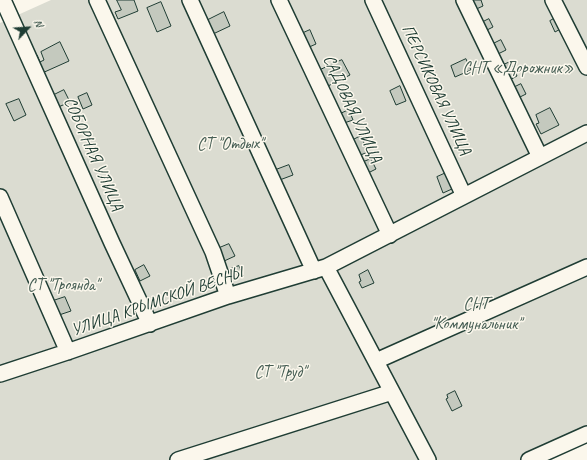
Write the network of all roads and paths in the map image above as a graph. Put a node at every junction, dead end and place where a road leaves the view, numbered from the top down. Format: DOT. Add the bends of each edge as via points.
graph roads {
  1 [pos="3,0"];
  2 [pos="97,0"];
  3 [pos="190,0"];
  4 [pos="279,0"];
  5 [pos="373,0"];
  6 [pos="464,0"];
  7 [pos="553,0"];
  8 [pos="587,67"];
  9 [pos="587,133"];
  10 [pos="540,157"];
  11 [pos="464,196"];
  12 [pos="0,197"];
  13 [pos="390,235"];
  14 [pos="587,267"];
  15 [pos="320,269"];
  16 [pos="228,296"];
  17 [pos="150,324"];
  18 [pos="68,352"];
  19 [pos="376,361"];
  20 [pos="0,374"];
  21 [pos="392,392"];
  22 [pos="587,434"];
  23 [pos="178,460"];
  24 [pos="428,460"];
  25 [pos="529,460"];
  1 -- 17 [label="street, СОБОРНАЯ УЛИЦА"];
  2 -- 16 [label="street" via="213,252"];
  3 -- 15 [label="street"];
  4 -- 13 [label="street, САДОВАЯ УЛИЦА"];
  5 -- 11 [label="street, ПЕРСИКОВАЯ УЛИЦА"];
  6 -- 10 [label="street"];
  7 -- 8 [label="street"];
  9 -- 10 [label="street, УЛИЦА КРЫМСКОЙ ВЕСНЫ"];
  10 -- 11 [label="street, УЛИЦА КРЫМСКОЙ ВЕСНЫ"];
  11 -- 13 [label="street, УЛИЦА КРЫМСКОЙ ВЕСНЫ"];
  12 -- 18 [label="street"];
  13 -- 15 [label="street, УЛИЦА КРЫМСКОЙ ВЕСНЫ"];
  14 -- 19 [label="street"];
  15 -- 16 [label="street, УЛИЦА КРЫМСКОЙ ВЕСНЫ"];
  15 -- 19 [label="street"];
  16 -- 17 [label="street, УЛИЦА КРЫМСКОЙ ВЕСНЫ"];
  17 -- 18 [label="street, УЛИЦА КРЫМСКОЙ ВЕСНЫ"];
  18 -- 20 [label="street, УЛИЦА КРЫМСКОЙ ВЕСНЫ"];
  19 -- 21 [label="street"];
  21 -- 23 [label="street"];
  21 -- 24 [label="street"];
  22 -- 25 [label="street"];
}
